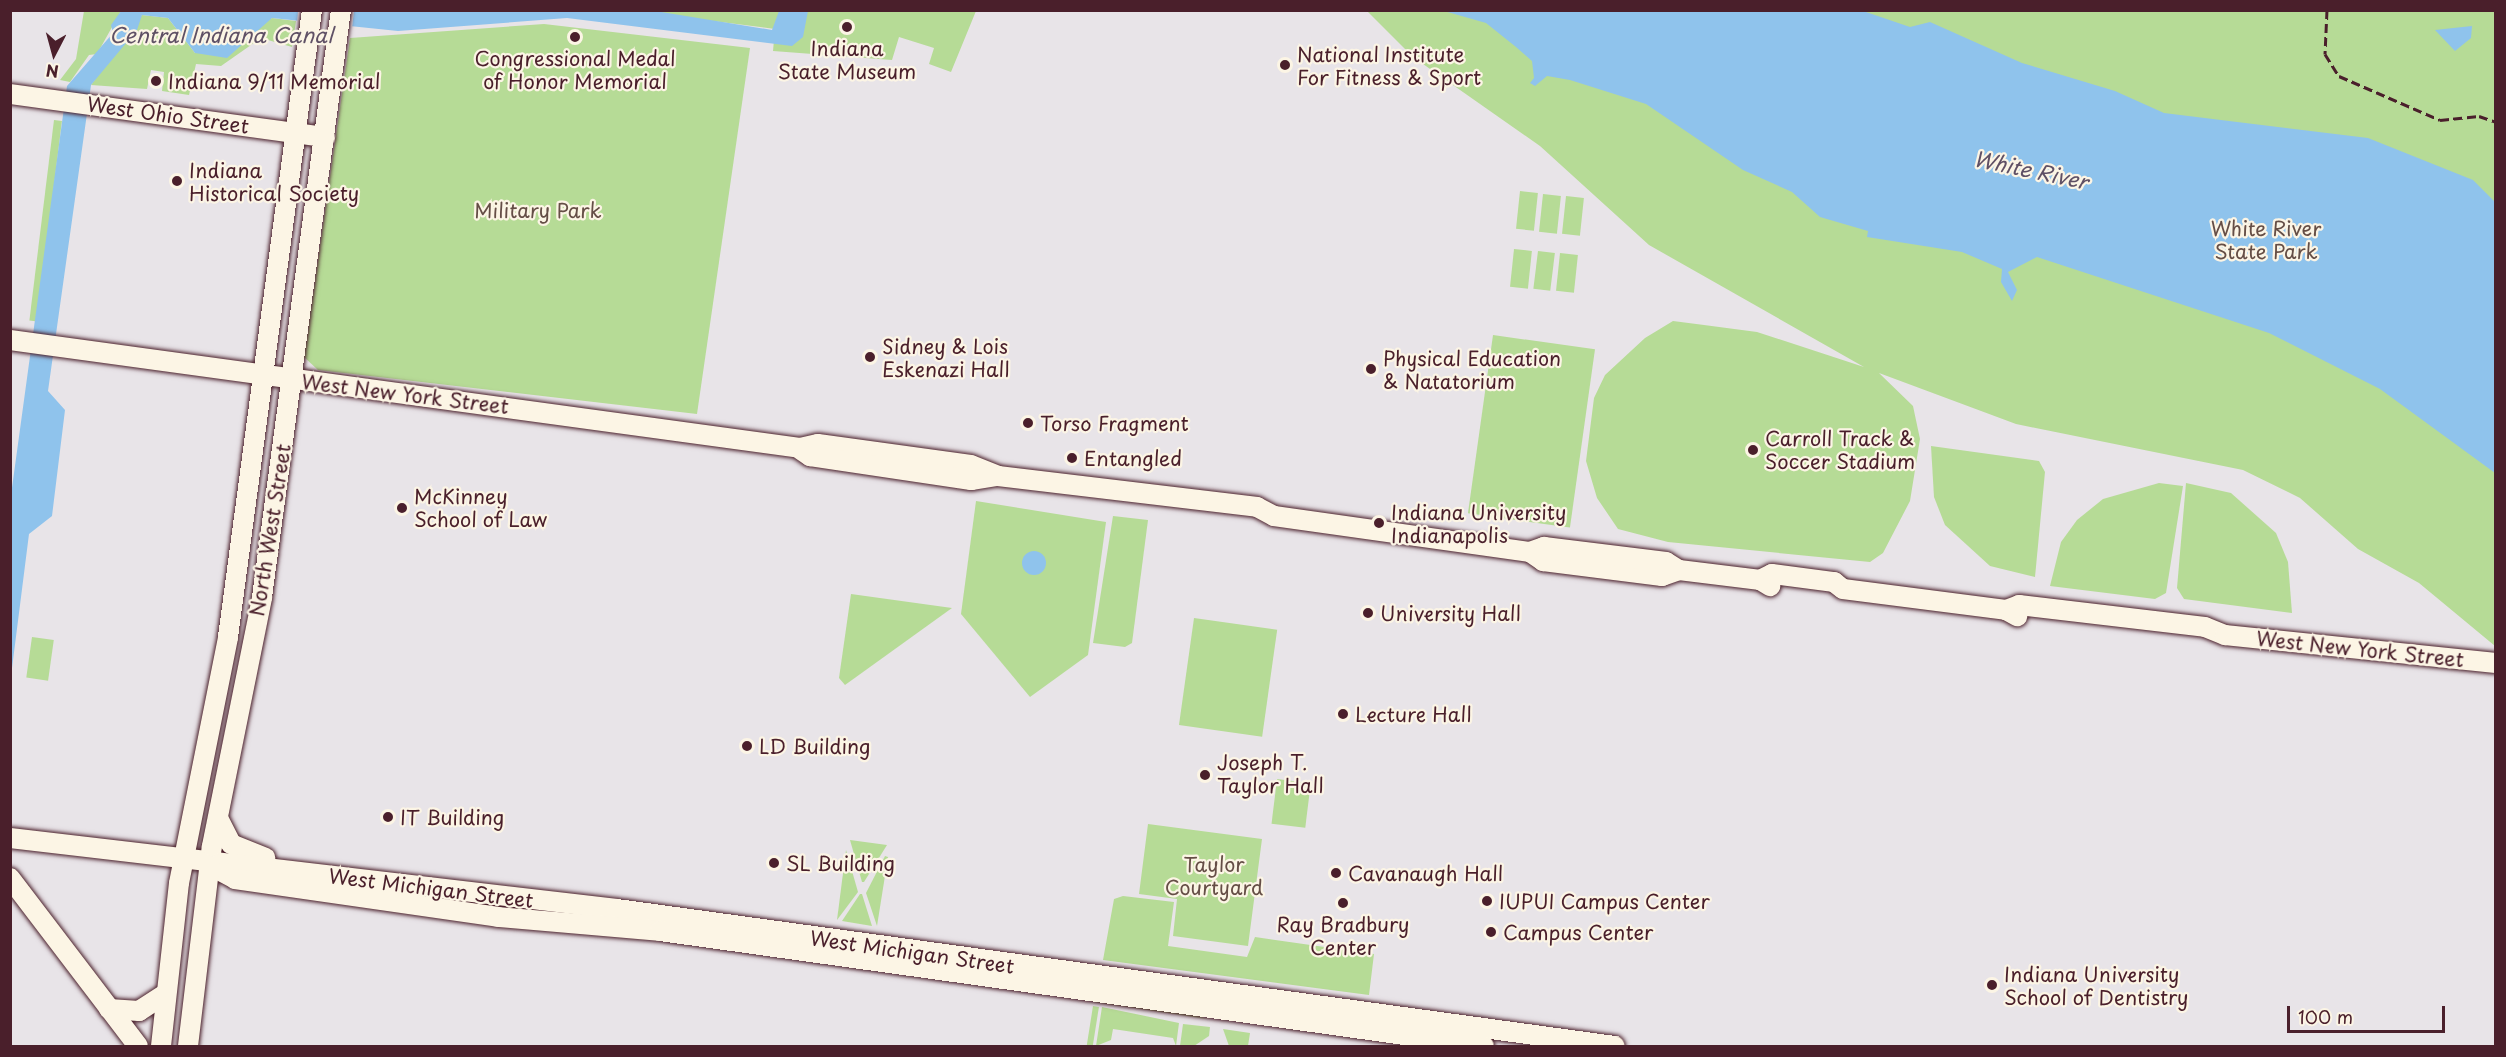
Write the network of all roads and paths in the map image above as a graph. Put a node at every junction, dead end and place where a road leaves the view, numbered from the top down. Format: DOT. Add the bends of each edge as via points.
graph roads {
  1 [pos="312,10"];
  2 [pos="341,10"];
  3 [pos="10,94"];
  4 [pos="296,133"];
  5 [pos="325,137"];
  6 [pos="17,341"];
  7 [pos="260,375"];
  8 [pos="292,379"];
  9 [pos="2496,663"];
  10 [pos="218,818"];
  11 [pos="10,838"];
  12 [pos="183,861"];
  13 [pos="209,865"];
  14 [pos="320,874"];
  15 [pos="10,878"];
  16 [pos="164,995"];
  17 [pos="109,1009"];
  18 [pos="138,1047"];
  19 [pos="161,1047"];
  20 [pos="188,1047"];
  21 [pos="1484,1047"];
  22 [pos="1615,1047"];
  1 -- 4 [label="main road, North West Street"];
  2 -- 5 [label="main road, North West Street"];
  3 -- 4 [label="main road, West Ohio Street"];
  4 -- 5 [label="main road, West Ohio Street"];
  4 -- 7 [label="main road, North West Street"];
  5 -- 8 [label="main road, North West Street"];
  6 -- 7 [label="main road, West New York Street"];
  7 -- 8 [label="main road, West New York Street"];
  7 -- 12 [label="main road, North West Street" via="223,670"];
  8 -- 9 [label="main road, West New York Street" via="800,448 810,456 971,480 998,476 1157,499 1172,496 1257,507 1274,516 1530,552 1544,547 1666,562 1679,570 1760,580 1772,574 1834,582 1843,590 2006,609 2030,606 2205,627 2225,635"];
  8 -- 10 [label="main road, North West Street" via="262,597"];
  10 -- 13 [label="main road, North West Street"];
  10 -- 14 [label="main road" via="240,851"];
  11 -- 12 [label="main road, West Michigan Street"];
  12 -- 13 [label="main road, West Michigan Street"];
  12 -- 16 [label="main road, North West Street"];
  13 -- 14 [label="main road, West Michigan Street"];
  13 -- 20 [label="main road, North West Street"];
  13 -- 21 [label="main road, West Michigan Street" via="235,879 498,918 660,931"];
  14 -- 22 [label="main road, West Michigan Street"];
  15 -- 17 [label="main road"];
  16 -- 17 [label="main road" via="139,1011"];
  16 -- 19 [label="main road, North West Street"];
  17 -- 18 [label="main road"];
}
